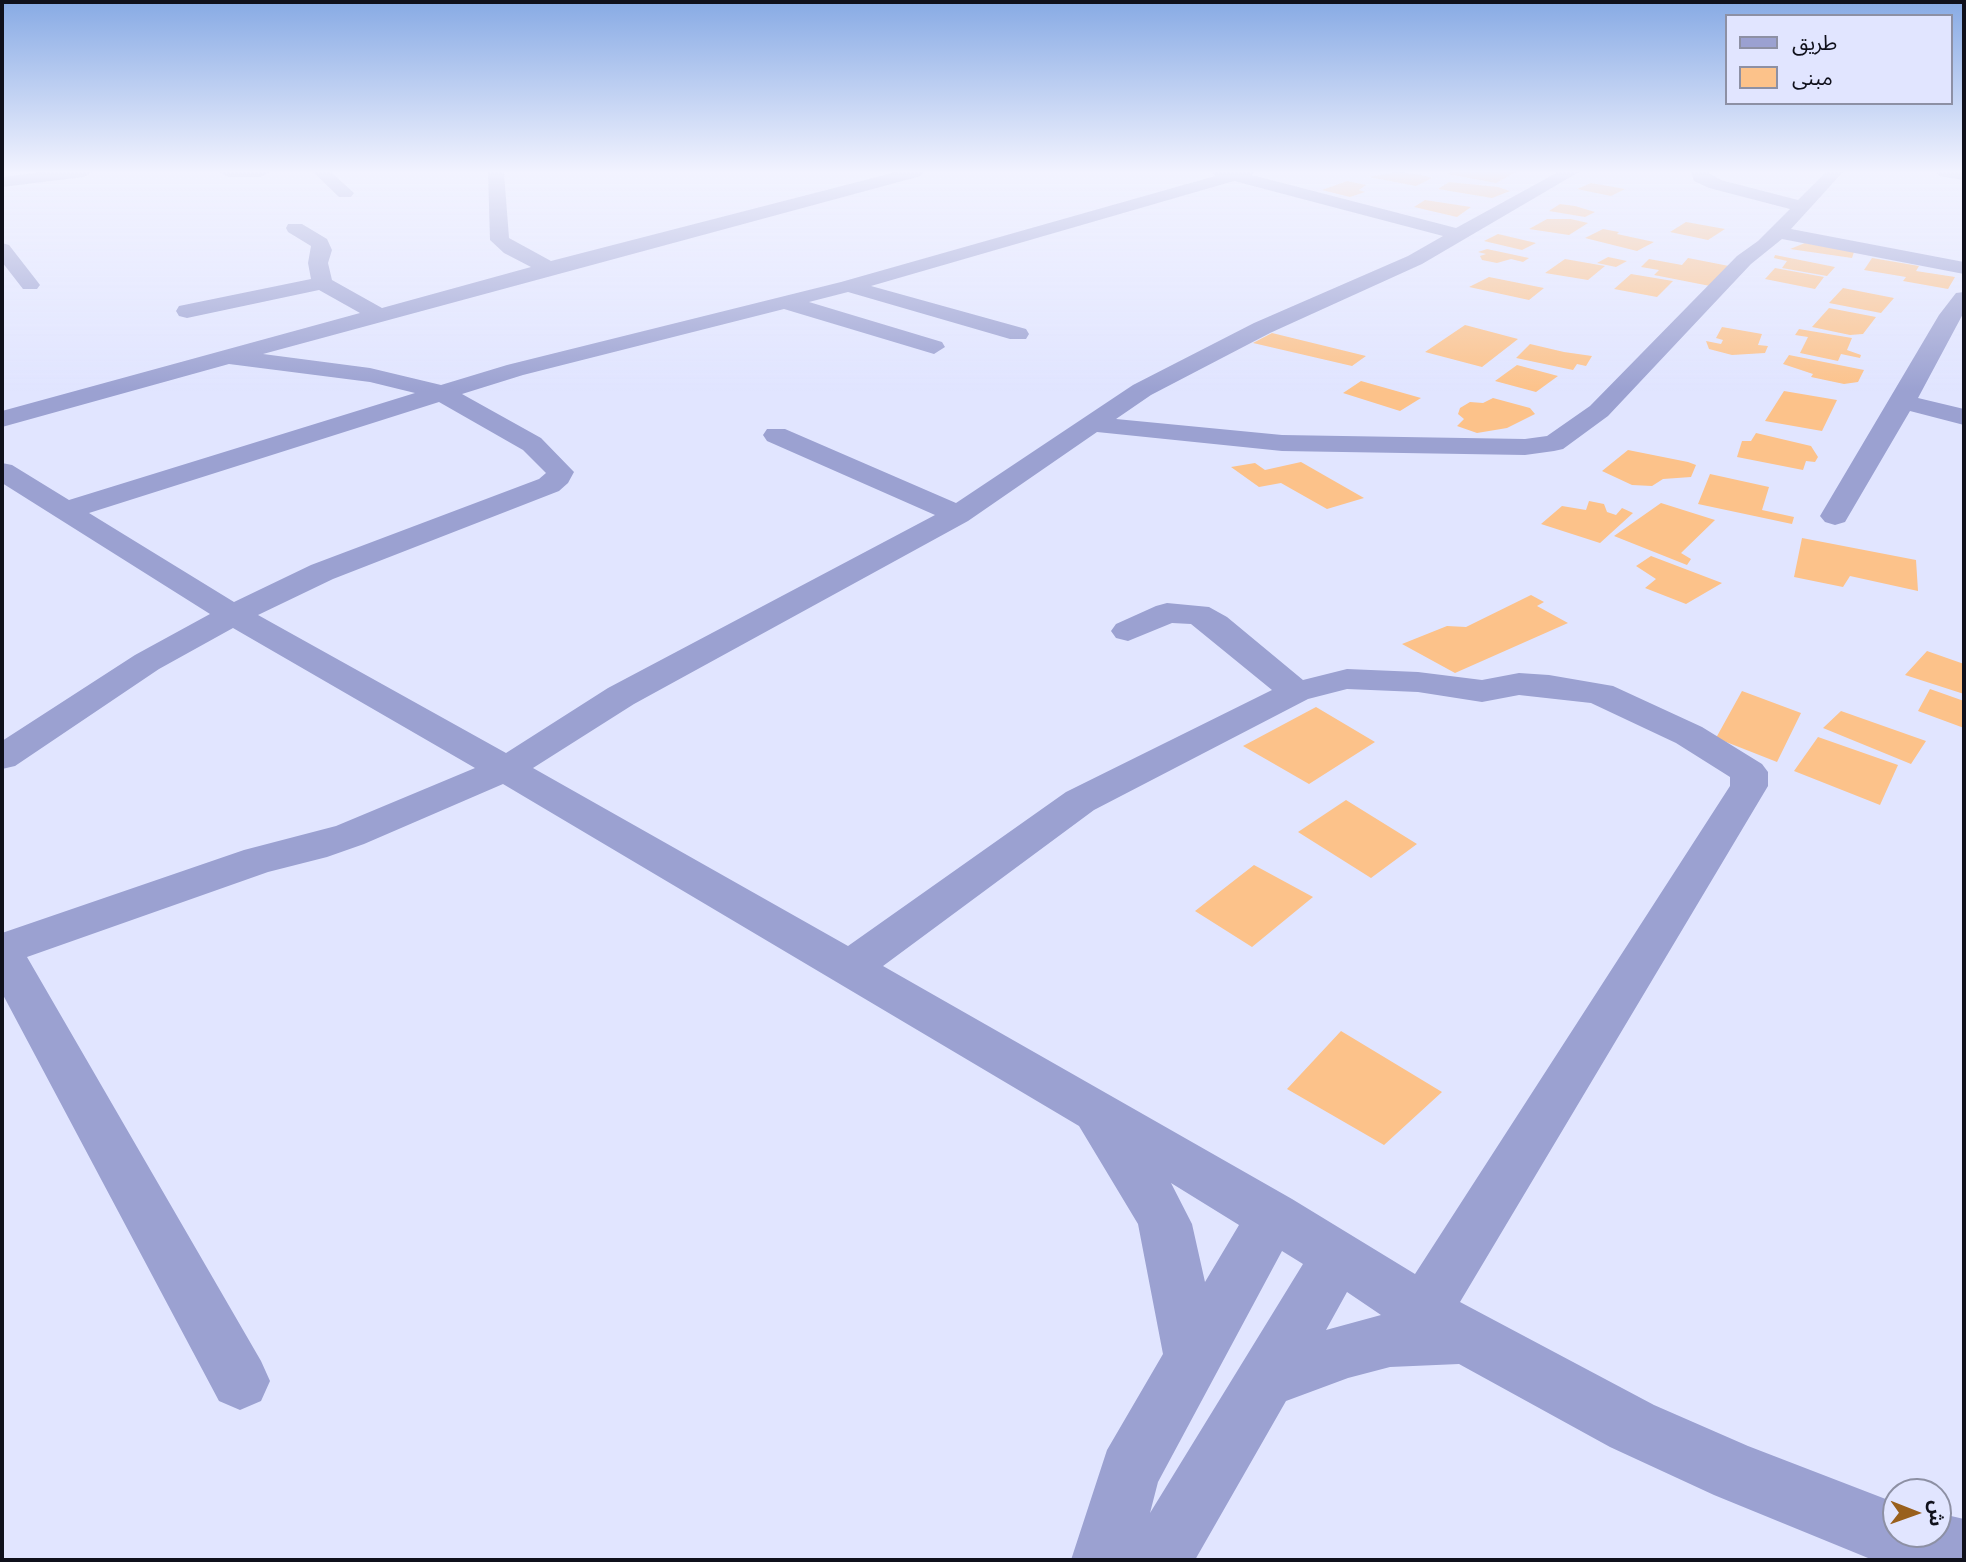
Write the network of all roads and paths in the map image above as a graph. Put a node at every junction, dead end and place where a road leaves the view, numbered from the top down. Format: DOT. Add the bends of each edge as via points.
graph roads {
  1 [pos="321,245"];
  2 [pos="506,245"];
  3 [pos="637,245"];
  4 [pos="988,245"];
  5 [pos="1440,245"];
  6 [pos="1762,245"];
  7 [pos="1844,245"];
  8 [pos="2,249"];
  9 [pos="549,268"];
  10 [pos="1964,268"];
  11 [pos="322,283"];
  12 [pos="30,285"];
  13 [pos="848,286"];
  14 [pos="1964,298"];
  15 [pos="785,302"];
  16 [pos="187,311"];
  17 [pos="379,315"];
  18 [pos="1018,334"];
  19 [pos="934,347"];
  20 [pos="231,356"];
  21 [pos="442,393"];
  22 [pos="92,396"];
  23 [pos="2,397"];
  24 [pos="1903,402"];
  25 [pos="1964,417"];
  26 [pos="2,419"];
  27 [pos="1089,424"];
  28 [pos="776,435"];
  29 [pos="10,458"];
  30 [pos="65,511"];
  31 [pos="958,515"];
  32 [pos="1835,516"];
  33 [pos="233,615"];
  34 [pos="1128,631"];
  35 [pos="1296,692"];
  36 [pos="2,758"];
  37 [pos="506,769"];
  38 [pos="2,951"];
  39 [pos="849,968"];
  40 [pos="1096,1111"];
  41 [pos="1273,1216"];
  42 [pos="1338,1256"];
  43 [pos="1445,1324"];
  44 [pos="1193,1358"];
  45 [pos="1267,1379"];
  46 [pos="240,1381"];
  47 [pos="1882,1545"];
  48 [pos="1888,1548"];
  49 [pos="1964,1552"];
  50 [pos="1104,1560"];
  51 [pos="1147,1560"];
  1 -- 11 [label="street"];
  2 -- 9 [label="street"];
  3 -- 9 [label="street"];
  4 -- 13 [label="street"];
  5 -- 27 [label="street" via="1204,357"];
  6 -- 27 [label="street" via="1599,411 1554,443 1525,447 1282,443"];
  7 -- 10 [label="street"];
  8 -- 12 [label="street"];
  9 -- 17 [label="street"];
  11 -- 16 [label="street"];
  11 -- 17 [label="street"];
  13 -- 15 [label="street"];
  13 -- 18 [label="street"];
  14 -- 24 [label="street"];
  15 -- 19 [label="street"];
  15 -- 21 [label="street" via="515,370"];
  17 -- 20 [label="street"];
  20 -- 21 [label="street" via="370,375"];
  20 -- 22 [label="street"];
  21 -- 30 [label="street"];
  21 -- 33 [label="street" via="531,444 560,472 558,477 549,485 322,572"];
  22 -- 23 [label="street"];
  22 -- 26 [label="street"];
  22 -- 29 [label="street" via="41,423"];
  24 -- 25 [label="street"];
  24 -- 32 [label="street"];
  27 -- 31 [label="street"];
  28 -- 31 [label="street"];
  29 -- 30 [label="street"];
  30 -- 33 [label="street"];
  31 -- 37 [label="street" via="621,696"];
  33 -- 36 [label="street" via="147,662"];
  33 -- 37 [label="street"];
  34 -- 35 [label="street" via="1167,613 1198,614"];
  35 -- 39 [label="street" via="1080,801"];
  35 -- 43 [label="street" via="1347,678 1482,691 1520,684 1549,685 1600,694 1689,735 1749,772 1749,786"];
  37 -- 38 [label="street" via="350,835 259,860"];
  37 -- 39 [label="street"];
  38 -- 46 [label="street"];
  39 -- 40 [label="street"];
  40 -- 41 [label="street"];
  40 -- 44 [label="street" via="1149,1192 1164,1224"];
  41 -- 42 [label="street"];
  41 -- 44 [label="street"];
  42 -- 43 [label="street"];
  42 -- 45 [label="street"];
  43 -- 45 [label="street" via="1348,1350"];
  43 -- 47 [label="street" via="1632,1426"];
  44 -- 50 [label="street" via="1129,1472"];
  45 -- 51 [label="street" via="1176,1533"];
  48 -- 49 [label="street"];
}
